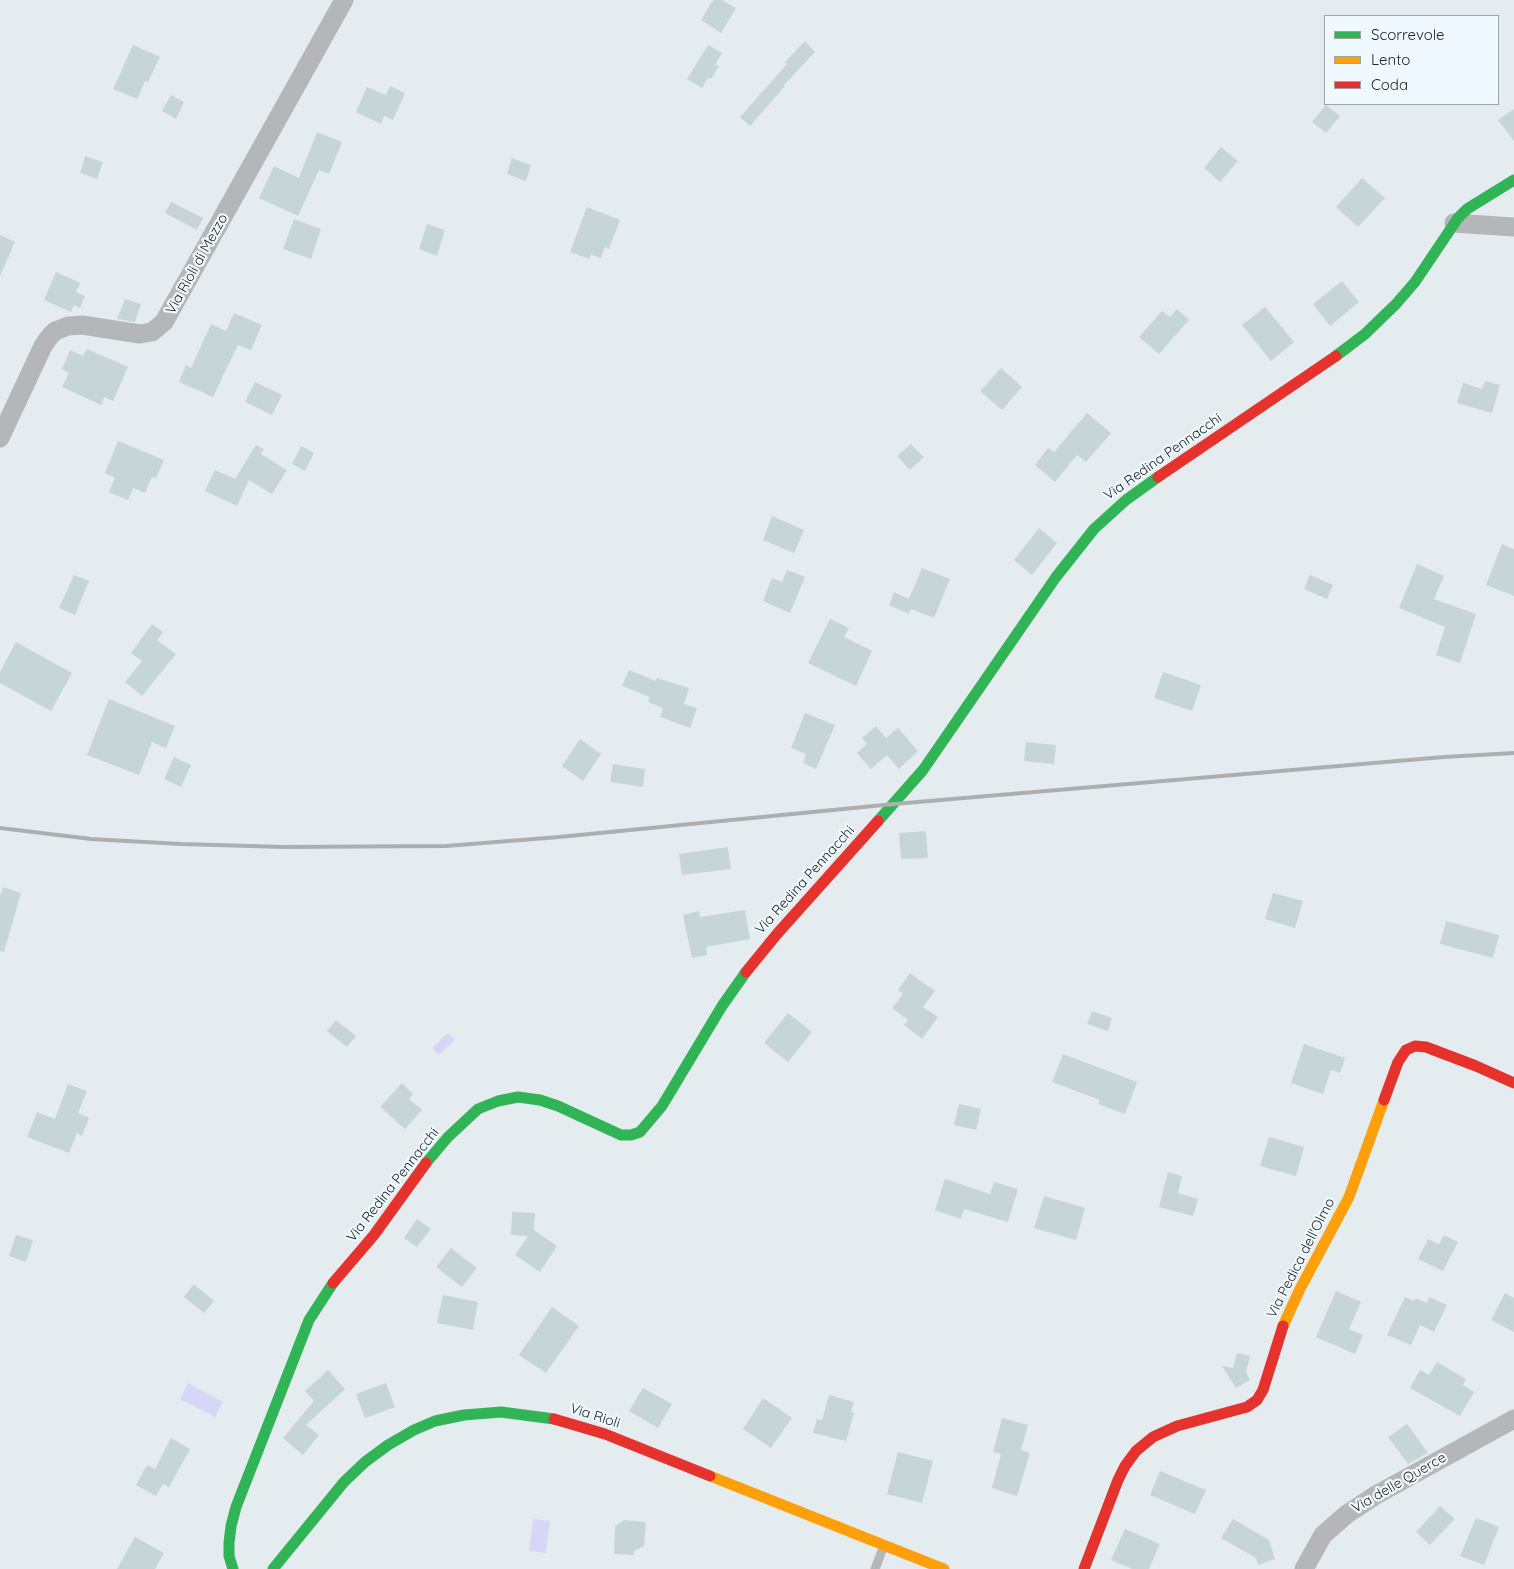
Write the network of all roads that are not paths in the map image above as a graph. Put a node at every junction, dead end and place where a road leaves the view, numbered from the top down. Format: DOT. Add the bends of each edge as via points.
graph roads {
  1 [pos="344,0"];
  2 [pos="1514,180"];
  3 [pos="1454,223"];
  4 [pos="1514,227"];
  5 [pos="0,438"];
  6 [pos="1514,1083"];
  7 [pos="1514,1419"];
  8 [pos="884,1545"];
  9 [pos="233,1569"];
  10 [pos="273,1569"];
  11 [pos="875,1569"];
  12 [pos="944,1569"];
  13 [pos="1084,1569"];
  14 [pos="1304,1569"];
  1 -- 5 [label="street, Via Rioli di Mezzo" via="164,322 152,332 140,334 82,325 55,331 43,346"];
  2 -- 3 [label="street, Via Redina Pennacchi" via="1467,209"];
  3 -- 4 [label="street"];
  3 -- 9 [label="street, Via Redina Pennacchi" via="1415,282 1373,327 1137,492 1094,528 1075,550 923,770 750,967 722,1006 662,1106 645,1127 636,1133 621,1135 558,1106 518,1097 478,1109 448,1137 324,1295 309,1320 236,1507 228,1543"];
  6 -- 13 [label="street, Via Pedica dell'Olmo" via="1426,1047 1415,1046 1406,1050 1398,1062 1349,1197 1286,1318 1264,1390 1257,1400 1242,1410 1177,1426 1142,1445 1121,1474"];
  7 -- 14 [label="street, Via delle Querce" via="1347,1514 1323,1535"];
  8 -- 10 [label="street, Via Rioli" via="595,1431 543,1416 501,1412 470,1414 435,1422 388,1445 344,1482"];
  8 -- 11 [label="lane"];
  8 -- 12 [label="street, Via Rioli"];
}
